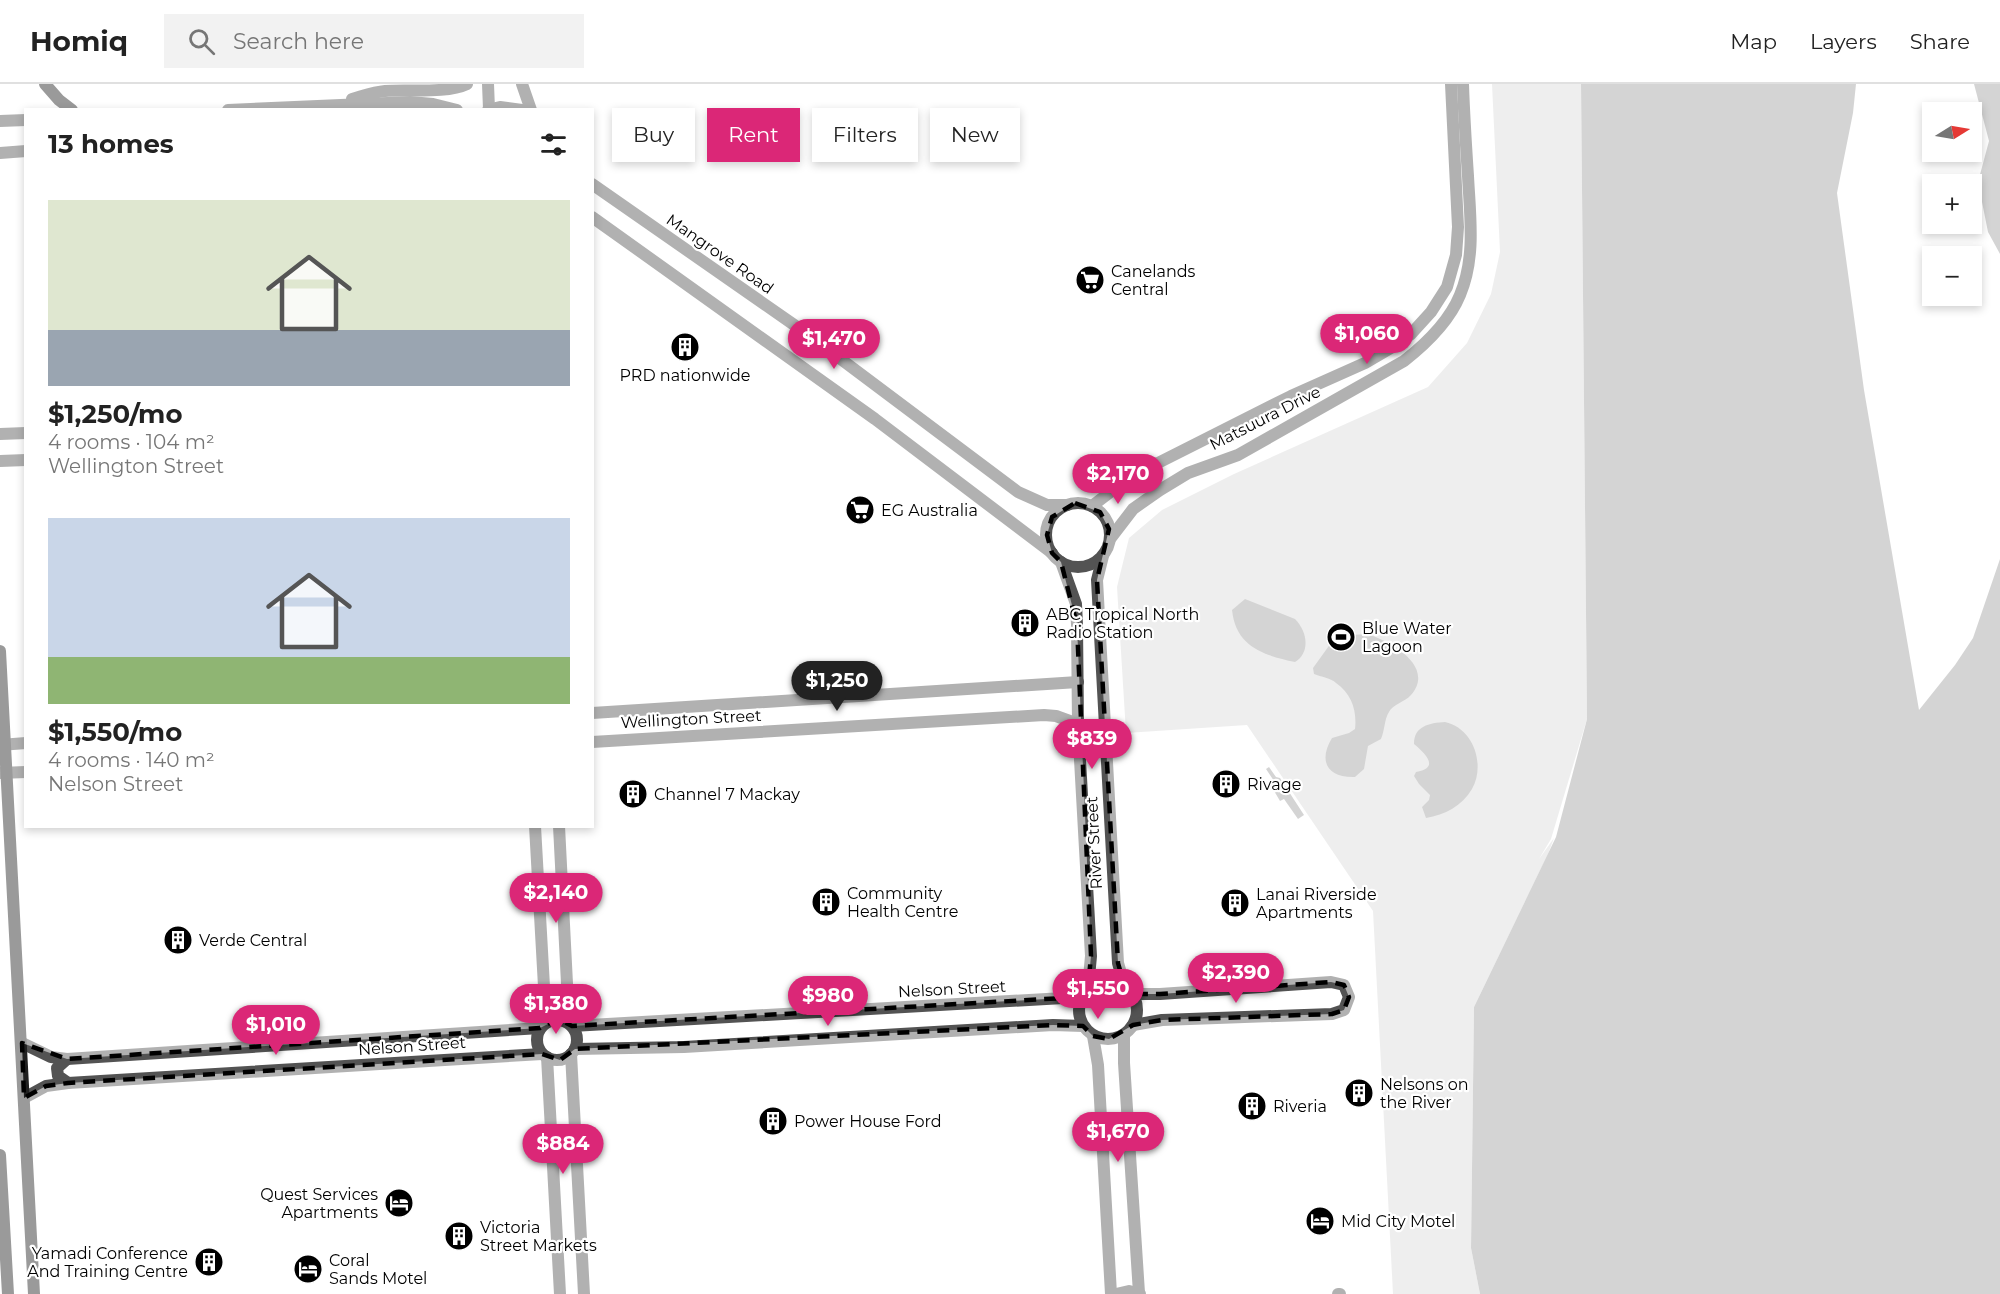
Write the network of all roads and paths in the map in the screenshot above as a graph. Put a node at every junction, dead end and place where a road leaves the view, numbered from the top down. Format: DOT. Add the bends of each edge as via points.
graph roads {
  1 [pos="45,84"];
  2 [pos="467,84"];
  3 [pos="488,84"];
  4 [pos="522,84"];
  5 [pos="1451,84"];
  6 [pos="1463,84"];
  7 [pos="337,104"];
  8 [pos="69,108"];
  9 [pos="264,108"];
  10 [pos="449,108"];
  11 [pos="489,108"];
  12 [pos="530,108"];
  13 [pos="24,120"];
  14 [pos="0,121"];
  15 [pos="24,151"];
  16 [pos="0,153"];
  17 [pos="594,185"];
  18 [pos="594,218"];
  19 [pos="24,433"];
  20 [pos="0,434"];
  21 [pos="24,460"];
  22 [pos="0,461"];
  23 [pos="1067,505"];
  24 [pos="1092,506"];
  25 [pos="1110,539"];
  26 [pos="1102,555"];
  27 [pos="1057,557"];
  28 [pos="0,651"];
  29 [pos="1078,682"];
  30 [pos="594,714"];
  31 [pos="1078,724"];
  32 [pos="594,742"];
  33 [pos="24,743"];
  34 [pos="2,744"];
  35 [pos="24,772"];
  36 [pos="3,773"];
  37 [pos="535,828"];
  38 [pos="559,828"];
  39 [pos="1124,984"];
  40 [pos="1084,992"];
  41 [pos="1133,994"];
  42 [pos="543,1025"];
  43 [pos="570,1025"];
  44 [pos="1083,1026"];
  45 [pos="1129,1030"];
  46 [pos="1093,1036"];
  47 [pos="22,1043"];
  48 [pos="573,1052"];
  49 [pos="544,1055"];
  50 [pos="67,1059"];
  51 [pos="68,1083"];
  52 [pos="24,1098"];
  53 [pos="0,1155"];
  54 [pos="33,1260"];
  55 [pos="8,1294"];
  56 [pos="25,1294"];
  57 [pos="34,1294"];
  58 [pos="560,1294"];
  59 [pos="584,1294"];
  60 [pos="1113,1294"];
  61 [pos="1139,1294"];
  1 -- 8 [label="main road"];
  2 -- 7 [label="street" via="383,92"];
  3 -- 11 [label="street"];
  4 -- 12 [label="street"];
  5 -- 24 [label="street, Matsuura Drive" via="1456,255 1447,288 1431,312 1411,333 1365,363 1148,468"];
  6 -- 25 [label="street, Matsuura Drive" via="1472,239 1467,274 1447,319 1404,362 1238,454 1188,473 1148,497 1133,509"];
  7 -- 9 [label="street"];
  7 -- 10 [label="street" via="410,102"];
  13 -- 14 [label="street"];
  15 -- 16 [label="street"];
  17 -- 23 [label="street, Mangrove Road" via="826,347 1018,492 1047,505"];
  18 -- 27 [label="street" via="875,419"];
  19 -- 20 [label="street"];
  21 -- 22 [label="street"];
  23 -- 24 [label="street"];
  23 -- 27 [label="street" via="1048,525 1048,544"];
  24 -- 25 [label="street" via="1106,520"];
  25 -- 26 [label="street"];
  26 -- 27 [label="street" via="1079,567"];
  26 -- 39 [label="street, River Street" via="1096,580 1118,963"];
  27 -- 29 [label="street, River Street" via="1076,604"];
  28 -- 34 [label="main road"];
  29 -- 30 [label="street, Wellington Street"];
  29 -- 31 [label="street, River Street"];
  31 -- 32 [label="street, Wellington Street" via="1044,715"];
  31 -- 40 [label="street, River Street" via="1091,956"];
  33 -- 34 [label="street"];
  34 -- 36 [label="main road"];
  35 -- 36 [label="street"];
  36 -- 47 [label="main road"];
  37 -- 42 [label="street"];
  38 -- 43 [label="street"];
  39 -- 40 [label="street" via="1105,980"];
  39 -- 41 [label="street"];
  40 -- 43 [label="street, Nelson Street"];
  40 -- 44 [label="street" via="1078,1006"];
  41 -- 45 [label="street" via="1138,1010"];
  41 -- 45 [label="street" via="1331,982 1344,985 1349,997 1344,1010 1332,1014 1162,1020"];
  42 -- 43 [label="street" via="558,1019"];
  42 -- 49 [label="street" via="537,1041"];
  42 -- 50 [label="street, Nelson Street"];
  43 -- 48 [label="street" via="577,1038"];
  44 -- 46 [label="street"];
  44 -- 48 [label="street"];
  45 -- 46 [label="street" via="1109,1039"];
  45 -- 61 [label="street" via="1124,1063"];
  46 -- 60 [label="street"];
  47 -- 50 [label="street, Nelson Street" via="51,1057"];
  47 -- 52 [label="main road"];
  48 -- 49 [label="street" via="560,1060"];
  48 -- 59 [label="street"];
  49 -- 51 [label="street, Nelson Street"];
  49 -- 58 [label="street"];
  50 -- 51 [label="street" via="57,1068 58,1076"];
  51 -- 52 [label="street, Nelson Street" via="46,1086"];
  52 -- 54 [label="main road"];
  53 -- 55 [label="main road"];
  54 -- 56 [label="main road"];
  54 -- 57 [label="main road"];
  60 -- 61 [label="street"];
}
